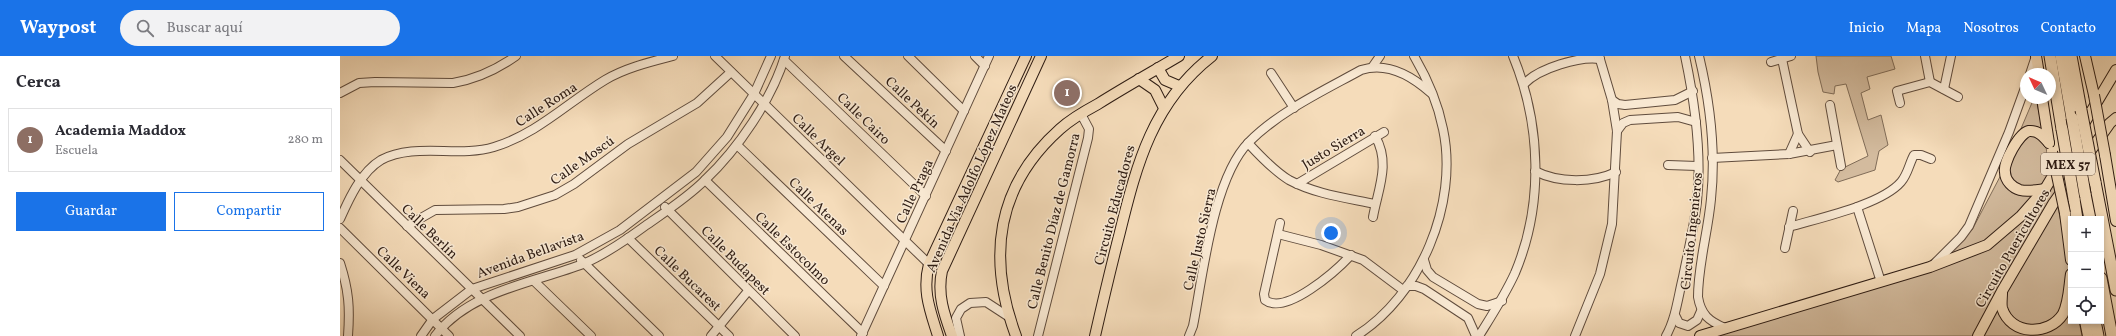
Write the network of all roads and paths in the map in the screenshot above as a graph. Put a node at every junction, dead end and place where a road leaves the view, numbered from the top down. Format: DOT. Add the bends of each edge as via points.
graph roads {
  1 [pos="516,56"];
  2 [pos="673,56"];
  3 [pos="715,56"];
  4 [pos="771,56"];
  5 [pos="844,56"];
  6 [pos="908,56"];
  7 [pos="975,56"];
  8 [pos="989,56"];
  9 [pos="1026,56"];
  10 [pos="1042,56"];
  11 [pos="1179,56"];
  12 [pos="1212,56"];
  13 [pos="1380,56"];
  14 [pos="1414,56"];
  15 [pos="1513,56"];
  16 [pos="1686,56"];
  17 [pos="1699,56"];
  18 [pos="1791,56"];
  19 [pos="1925,56"];
  20 [pos="1951,56"];
  21 [pos="2036,56"];
  22 [pos="2050,56"];
  23 [pos="2061,56"];
  24 [pos="2071,56"];
  25 [pos="2085,56"];
  26 [pos="784,58"];
  27 [pos="1600,58"];
  28 [pos="1782,59"];
  29 [pos="1771,62"];
  30 [pos="985,66"];
  31 [pos="1373,66"];
  32 [pos="1158,68"];
  33 [pos="2032,68"];
  34 [pos="2037,68"];
  35 [pos="2116,70"];
  36 [pos="731,72"];
  37 [pos="1272,73"];
  38 [pos="1139,79"];
  39 [pos="1930,82"];
  40 [pos="1524,84"];
  41 [pos="1179,86"];
  42 [pos="1944,89"];
  43 [pos="1693,91"];
  44 [pos="340,93"];
  45 [pos="1431,93"];
  46 [pos="754,94"];
  47 [pos="1958,97"];
  48 [pos="1612,100"];
  49 [pos="2020,102"];
  50 [pos="764,103"];
  51 [pos="1900,103"];
  52 [pos="1830,104"];
  53 [pos="2043,104"];
  54 [pos="1164,108"];
  55 [pos="1294,108"];
  56 [pos="964,111"];
  57 [pos="1081,114"];
  58 [pos="2116,119"];
  59 [pos="1696,122"];
  60 [pos="1617,131"];
  61 [pos="1384,132"];
  62 [pos="1798,134"];
  63 [pos="1375,136"];
  64 [pos="1248,143"];
  65 [pos="736,145"];
  66 [pos="1837,145"];
  67 [pos="2051,147"];
  68 [pos="946,151"];
  69 [pos="1810,152"];
  70 [pos="1789,154"];
  71 [pos="2105,155"];
  72 [pos="1712,158"];
  73 [pos="1931,159"];
  74 [pos="340,160"];
  75 [pos="2116,163"];
  76 [pos="1668,165"];
  77 [pos="1697,166"];
  78 [pos="1841,166"];
  79 [pos="1535,170"];
  80 [pos="1616,172"];
  81 [pos="705,180"];
  82 [pos="361,181"];
  83 [pos="1297,184"];
  84 [pos="2045,189"];
  85 [pos="926,196"];
  86 [pos="659,202"];
  87 [pos="1375,204"];
  88 [pos="1857,207"];
  89 [pos="668,210"];
  90 [pos="1793,211"];
  91 [pos="2077,216"];
  92 [pos="2089,216"];
  93 [pos="1373,217"];
  94 [pos="340,219"];
  95 [pos="2116,221"];
  96 [pos="1280,223"];
  97 [pos="407,226"];
  98 [pos="1790,226"];
  99 [pos="340,228"];
  100 [pos="1278,234"];
  101 [pos="628,238"];
  102 [pos="905,241"];
  103 [pos="1785,248"];
  104 [pos="2070,252"];
  105 [pos="1351,254"];
  106 [pos="576,255"];
  107 [pos="1424,260"];
  108 [pos="340,263"];
  109 [pos="584,263"];
  110 [pos="929,264"];
  111 [pos="1930,267"];
  112 [pos="534,280"];
  113 [pos="1881,282"];
  114 [pos="884,286"];
  115 [pos="1405,288"];
  116 [pos="2069,288"];
  117 [pos="2103,288"];
  118 [pos="472,289"];
  119 [pos="2116,290"];
  120 [pos="748,291"];
  121 [pos="2002,291"];
  122 [pos="481,299"];
  123 [pos="1502,301"];
  124 [pos="1701,311"];
  125 [pos="1675,315"];
  126 [pos="1009,317"];
  127 [pos="433,319"];
  128 [pos="2086,324"];
  129 [pos="2096,324"];
  130 [pos="719,326"];
  131 [pos="1193,326"];
  132 [pos="442,328"];
  133 [pos="1725,328"];
  134 [pos="862,335"];
  135 [pos="348,336"];
  136 [pos="420,336"];
  137 [pos="435,336"];
  138 [pos="449,336"];
  139 [pos="520,336"];
  140 [pos="591,336"];
  141 [pos="659,336"];
  142 [pos="712,336"];
  143 [pos="729,336"];
  144 [pos="795,336"];
  145 [pos="938,336"];
  146 [pos="952,336"];
  147 [pos="960,336"];
  148 [pos="1016,336"];
  149 [pos="1038,336"];
  150 [pos="1095,336"];
  151 [pos="1189,336"];
  152 [pos="1196,336"];
  153 [pos="1356,336"];
  154 [pos="1476,336"];
  155 [pos="1479,336"];
  156 [pos="1575,336"];
  157 [pos="1666,336"];
  158 [pos="1700,336"];
  159 [pos="1978,336"];
  160 [pos="2088,336"];
  161 [pos="2098,336"];
  162 [pos="2112,336"];
  1 -- 44 [label="street" via="483,76 468,80 453,83 360,83"];
  2 -- 82 [label="street, Calle Roma" via="637,66 606,80 537,129 508,142 477,151 395,154 380,161"];
  3 -- 36 [label="street, Calle Argel"];
  4 -- 46 [label="street, Avenida Bellavista"];
  5 -- 68 [label="street, Calle Pekín"];
  6 -- 56 [label="street"];
  7 -- 30 [label="street"];
  8 -- 30 [label="street, Calle Praga"];
  9 -- 110 [label="main road, Avenida Via Adolfo López Mateos"];
  10 -- 146 [label="main road, Avenida Via Adolfo López Mateos" via="942,271 939,283 940,298"];
  11 -- 32 [label="main road"];
  12 -- 41 [label="main road, Circuito Educadores"];
  13 -- 31 [label="street"];
  14 -- 45 [label="street"];
  15 -- 40 [label="street"];
  16 -- 43 [label="street"];
  17 -- 72 [label="street, Circuito Ingenieros" via="1706,84"];
  18 -- 28 [label="street"];
  19 -- 39 [label="street"];
  20 -- 42 [label="street"];
  21 -- 33 [label="street"];
  21 -- 34 [label="main road"];
  22 -- 91 [label="highway, MEX 57, bridge"];
  23 -- 92 [label="highway, bridge"];
  24 -- 119 [label="highway, MEX 57, bridge"];
  25 -- 71 [label="main road, bridge"];
  26 -- 50 [label="street, Avenida Bellavista"];
  26 -- 85 [label="street, Calle Cairo"];
  27 -- 40 [label="street" via="1582,57 1537,73"];
  27 -- 48 [label="street"];
  28 -- 29 [label="street"];
  28 -- 62 [label="street"];
  30 -- 56 [label="street, Calle Praga"];
  31 -- 45 [label="street" via="1407,74"];
  31 -- 55 [label="street, Calle Justo Sierra" via="1361,70"];
  32 -- 38 [label="main road"];
  32 -- 41 [label="main road" via="1165,80"];
  35 -- 84 [label="main road"];
  36 -- 46 [label="street, Calle Argel"];
  36 -- 97 [label="street, Calle Moscú" via="697,103 628,144 555,195 504,209 435,210"];
  37 -- 55 [label="street"];
  38 -- 54 [label="main road" via="1155,90"];
  38 -- 57 [label="main road"];
  39 -- 42 [label="street"];
  39 -- 51 [label="street" via="1897,91"];
  40 -- 79 [label="street" via="1534,136"];
  41 -- 54 [label="main road, Circuito Educadores"];
  42 -- 47 [label="street"];
  43 -- 48 [label="street" via="1675,100 1625,105"];
  43 -- 59 [label="street"];
  45 -- 107 [label="street" via="1443,130 1447,161 1445,192 1438,224"];
  46 -- 50 [label="street, Calle Argel"];
  46 -- 86 [label="street, Avenida Bellavista" via="727,137 696,172"];
  48 -- 60 [label="street"];
  49 -- 111 [label="street" via="1969,226"];
  50 -- 65 [label="street, Avenida Bellavista"];
  50 -- 102 [label="street, Calle Argel"];
  52 -- 66 [label="street"];
  53 -- 67 [label="main road"];
  54 -- 150 [label="main road, Circuito Educadores" via="1145,144 1133,178"];
  55 -- 64 [label="street, Calle Justo Sierra"];
  56 -- 68 [label="street, Calle Praga"];
  57 -- 126 [label="main road" via="1061,128 1032,158 1023,170 1012,194 1001,233 1000,254 1000,279"];
  57 -- 149 [label="street, Calle Benito Díaz de Gamorra" via="1089,129 1088,138"];
  58 -- 121 [label="main road, Circuito Puericultores" via="2053,204"];
  59 -- 60 [label="street" via="1678,117 1630,120 1623,123"];
  59 -- 77 [label="street"];
  60 -- 80 [label="street"];
  61 -- 63 [label="street"];
  62 -- 69 [label="street"];
  62 -- 70 [label="street"];
  63 -- 83 [label="street, Justo Sierra"];
  63 -- 87 [label="street, Justo Sierra" via="1383,155 1382,181"];
  64 -- 83 [label="street, Justo Sierra" via="1279,173"];
  64 -- 131 [label="street, Calle Justo Sierra" via="1237,156 1226,178 1218,204"];
  65 -- 81 [label="street, Avenida Bellavista"];
  65 -- 114 [label="street, Calle Atenas"];
  66 -- 69 [label="street"];
  66 -- 78 [label="street"];
  67 -- 84 [label="main road" via="2038,133 2025,133 2018,139 2004,173 2014,188 2026,191"];
  67 -- 104 [label="main road, bridge"];
  68 -- 85 [label="street, Calle Praga"];
  69 -- 70 [label="street"];
  70 -- 72 [label="street"];
  71 -- 75 [label="main road"];
  71 -- 95 [label="main road"];
  72 -- 124 [label="street, Circuito Ingenieros" via="1711,199 1698,289"];
  73 -- 88 [label="street" via="1914,155 1908,172 1900,183 1890,191"];
  74 -- 82 [label="street, Calle Berlín"];
  76 -- 77 [label="street"];
  77 -- 125 [label="street" via="1697,200 1693,228"];
  79 -- 80 [label="street" via="1554,179 1599,179"];
  79 -- 123 [label="street" via="1532,209 1525,246"];
  80 -- 156 [label="street" via="1607,250"];
  81 -- 89 [label="street, Avenida Bellavista"];
  81 -- 134 [label="street, Calle Estocolmo"];
  82 -- 94 [label="street, Calle Roma"];
  82 -- 97 [label="street, Calle Berlín"];
  83 -- 87 [label="street, Justo Sierra"];
  84 -- 111 [label="main road" via="2021,216 1987,244"];
  85 -- 102 [label="street, Calle Praga"];
  86 -- 89 [label="street, Calle Budapest"];
  86 -- 106 [label="street, Avenida Bellavista" via="620,230"];
  87 -- 93 [label="street"];
  88 -- 98 [label="street"];
  88 -- 113 [label="street"];
  89 -- 101 [label="street, Avenida Bellavista"];
  89 -- 120 [label="street, Calle Budapest"];
  90 -- 98 [label="street"];
  96 -- 100 [label="street"];
  97 -- 118 [label="street, Calle Berlín"];
  98 -- 103 [label="street"];
  99 -- 127 [label="street, Calle Viena"];
  100 -- 105 [label="street"];
  100 -- 105 [label="street" via="1264,294 1265,300 1271,304 1277,304 1310,290 1339,268"];
  101 -- 109 [label="street, Avenida Bellavista"];
  101 -- 130 [label="street, Calle Bucarest"];
  102 -- 110 [label="street, Calle Argel"];
  102 -- 114 [label="street, Calle Praga"];
  105 -- 115 [label="street"];
  106 -- 109 [label="street"];
  106 -- 118 [label="street, Avenida Bellavista"];
  107 -- 115 [label="street"];
  107 -- 123 [label="street" via="1432,277 1478,304 1487,306"];
  108 -- 135 [label="street" via="348,288"];
  109 -- 112 [label="street, Avenida Bellavista"];
  109 -- 141 [label="street"];
  110 -- 145 [label="main road, Avenida Via Adolfo López Mateos" via="925,286"];
  111 -- 113 [label="main road"];
  112 -- 122 [label="street, Avenida Bellavista"];
  112 -- 140 [label="street"];
  113 -- 133 [label="main road"];
  114 -- 134 [label="street, Calle Praga"];
  115 -- 153 [label="street" via="1386,310"];
  115 -- 154 [label="street" via="1416,286 1424,289 1468,318"];
  116 -- 121 [label="main road" via="2063,314 2055,323 2040,331 2021,329 2012,324 2002,307"];
  117 -- 162 [label="highway"];
  118 -- 122 [label="street, Calle Berlín"];
  118 -- 127 [label="street, Avenida Bellavista"];
  120 -- 130 [label="street"];
  120 -- 144 [label="street, Calle Budapest"];
  121 -- 159 [label="main road, Circuito Puericultores"];
  122 -- 132 [label="street, Avenida Bellavista"];
  122 -- 139 [label="street, Calle Berlín"];
  123 -- 155 [label="street"];
  124 -- 125 [label="street" via="1697,320 1688,326 1679,323"];
  124 -- 133 [label="street" via="1707,318"];
  125 -- 157 [label="street"];
  126 -- 147 [label="street" via="986,302 970,303 961,309 956,318"];
  126 -- 148 [label="main road"];
  127 -- 132 [label="street, Calle Viena"];
  127 -- 136 [label="street, Avenida Bellavista"];
  128 -- 160 [label="main road"];
  129 -- 161 [label="highway"];
  130 -- 142 [label="street"];
  130 -- 143 [label="street, Calle Bucarest"];
  131 -- 151 [label="street, Calle Justo Sierra"];
  131 -- 152 [label="street, Calle Justo Sierra"];
  132 -- 137 [label="street, Avenida Bellavista"];
  132 -- 138 [label="street, Calle Viena"];
  133 -- 158 [label="main road"];
}
